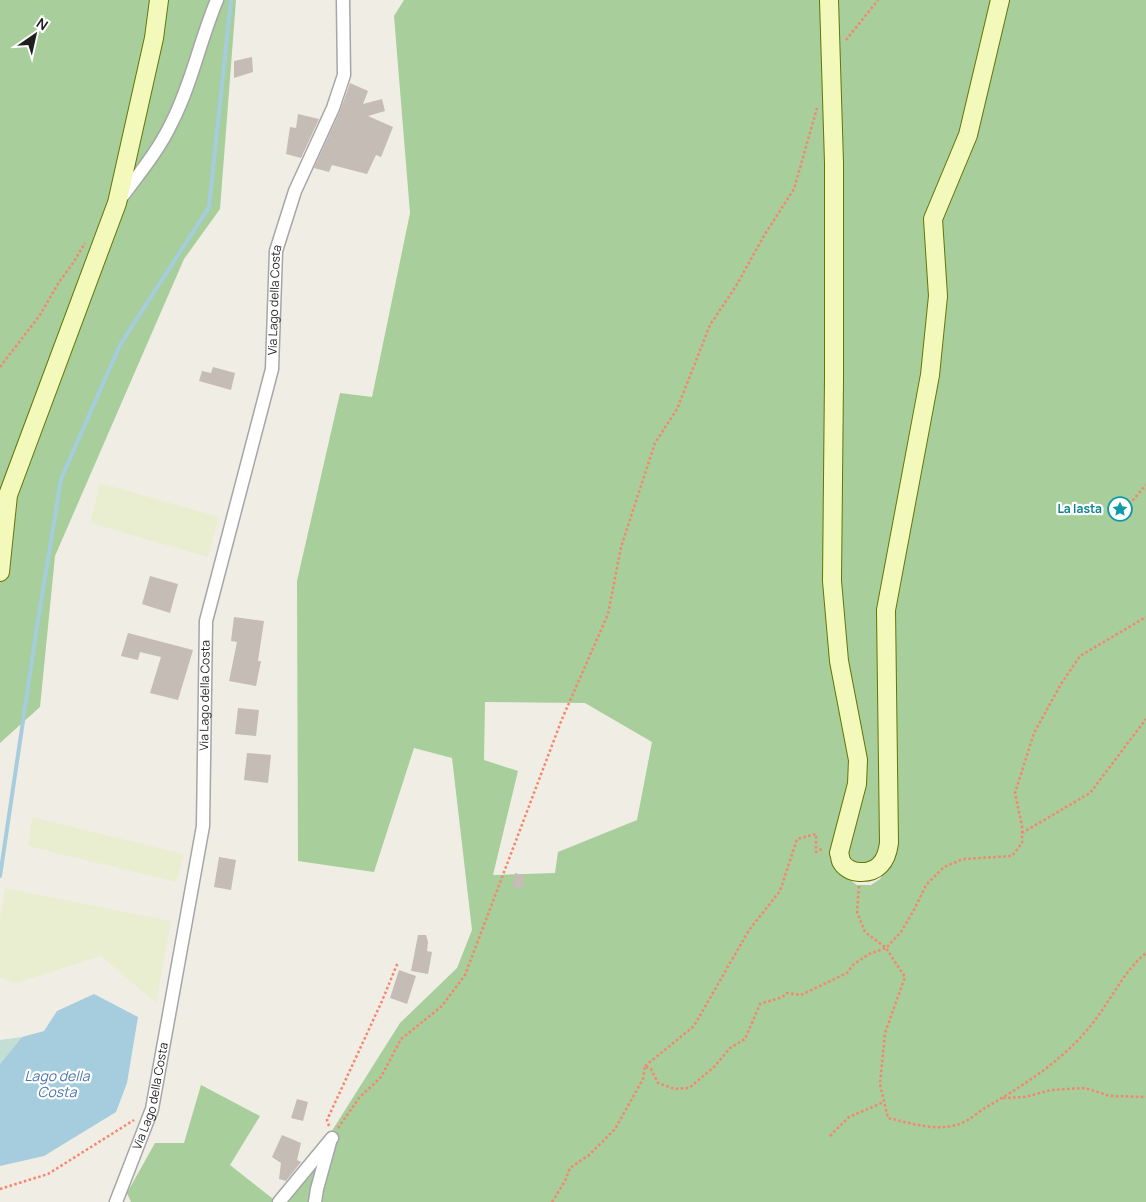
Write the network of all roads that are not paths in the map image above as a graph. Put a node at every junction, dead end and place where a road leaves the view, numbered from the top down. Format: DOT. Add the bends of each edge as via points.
graph roads {
  1 [pos="159,0"];
  2 [pos="217,0"];
  3 [pos="343,0"];
  4 [pos="829,0"];
  5 [pos="1000,0"];
  6 [pos="117,202"];
  7 [pos="0,572"];
  8 [pos="116,1202"];
  9 [pos="279,1202"];
  10 [pos="315,1202"];
  1 -- 6 [label="main road" via="154,38"];
  2 -- 6 [label="street" via="172,122 159,146"];
  3 -- 8 [label="street, Via Lago della Costa" via="344,75 333,108 295,191 276,252 272,369 206,621 203,826 152,1109"];
  4 -- 5 [label="main road" via="834,172 832,581 839,661 858,760 857,784 839,853 848,868 859,872 870,872 888,853 886,610 930,375 938,296 933,219 968,135"];
  6 -- 7 [label="main road" via="8,495"];
  9 -- 10 [label="street" via="332,1138"];
}
